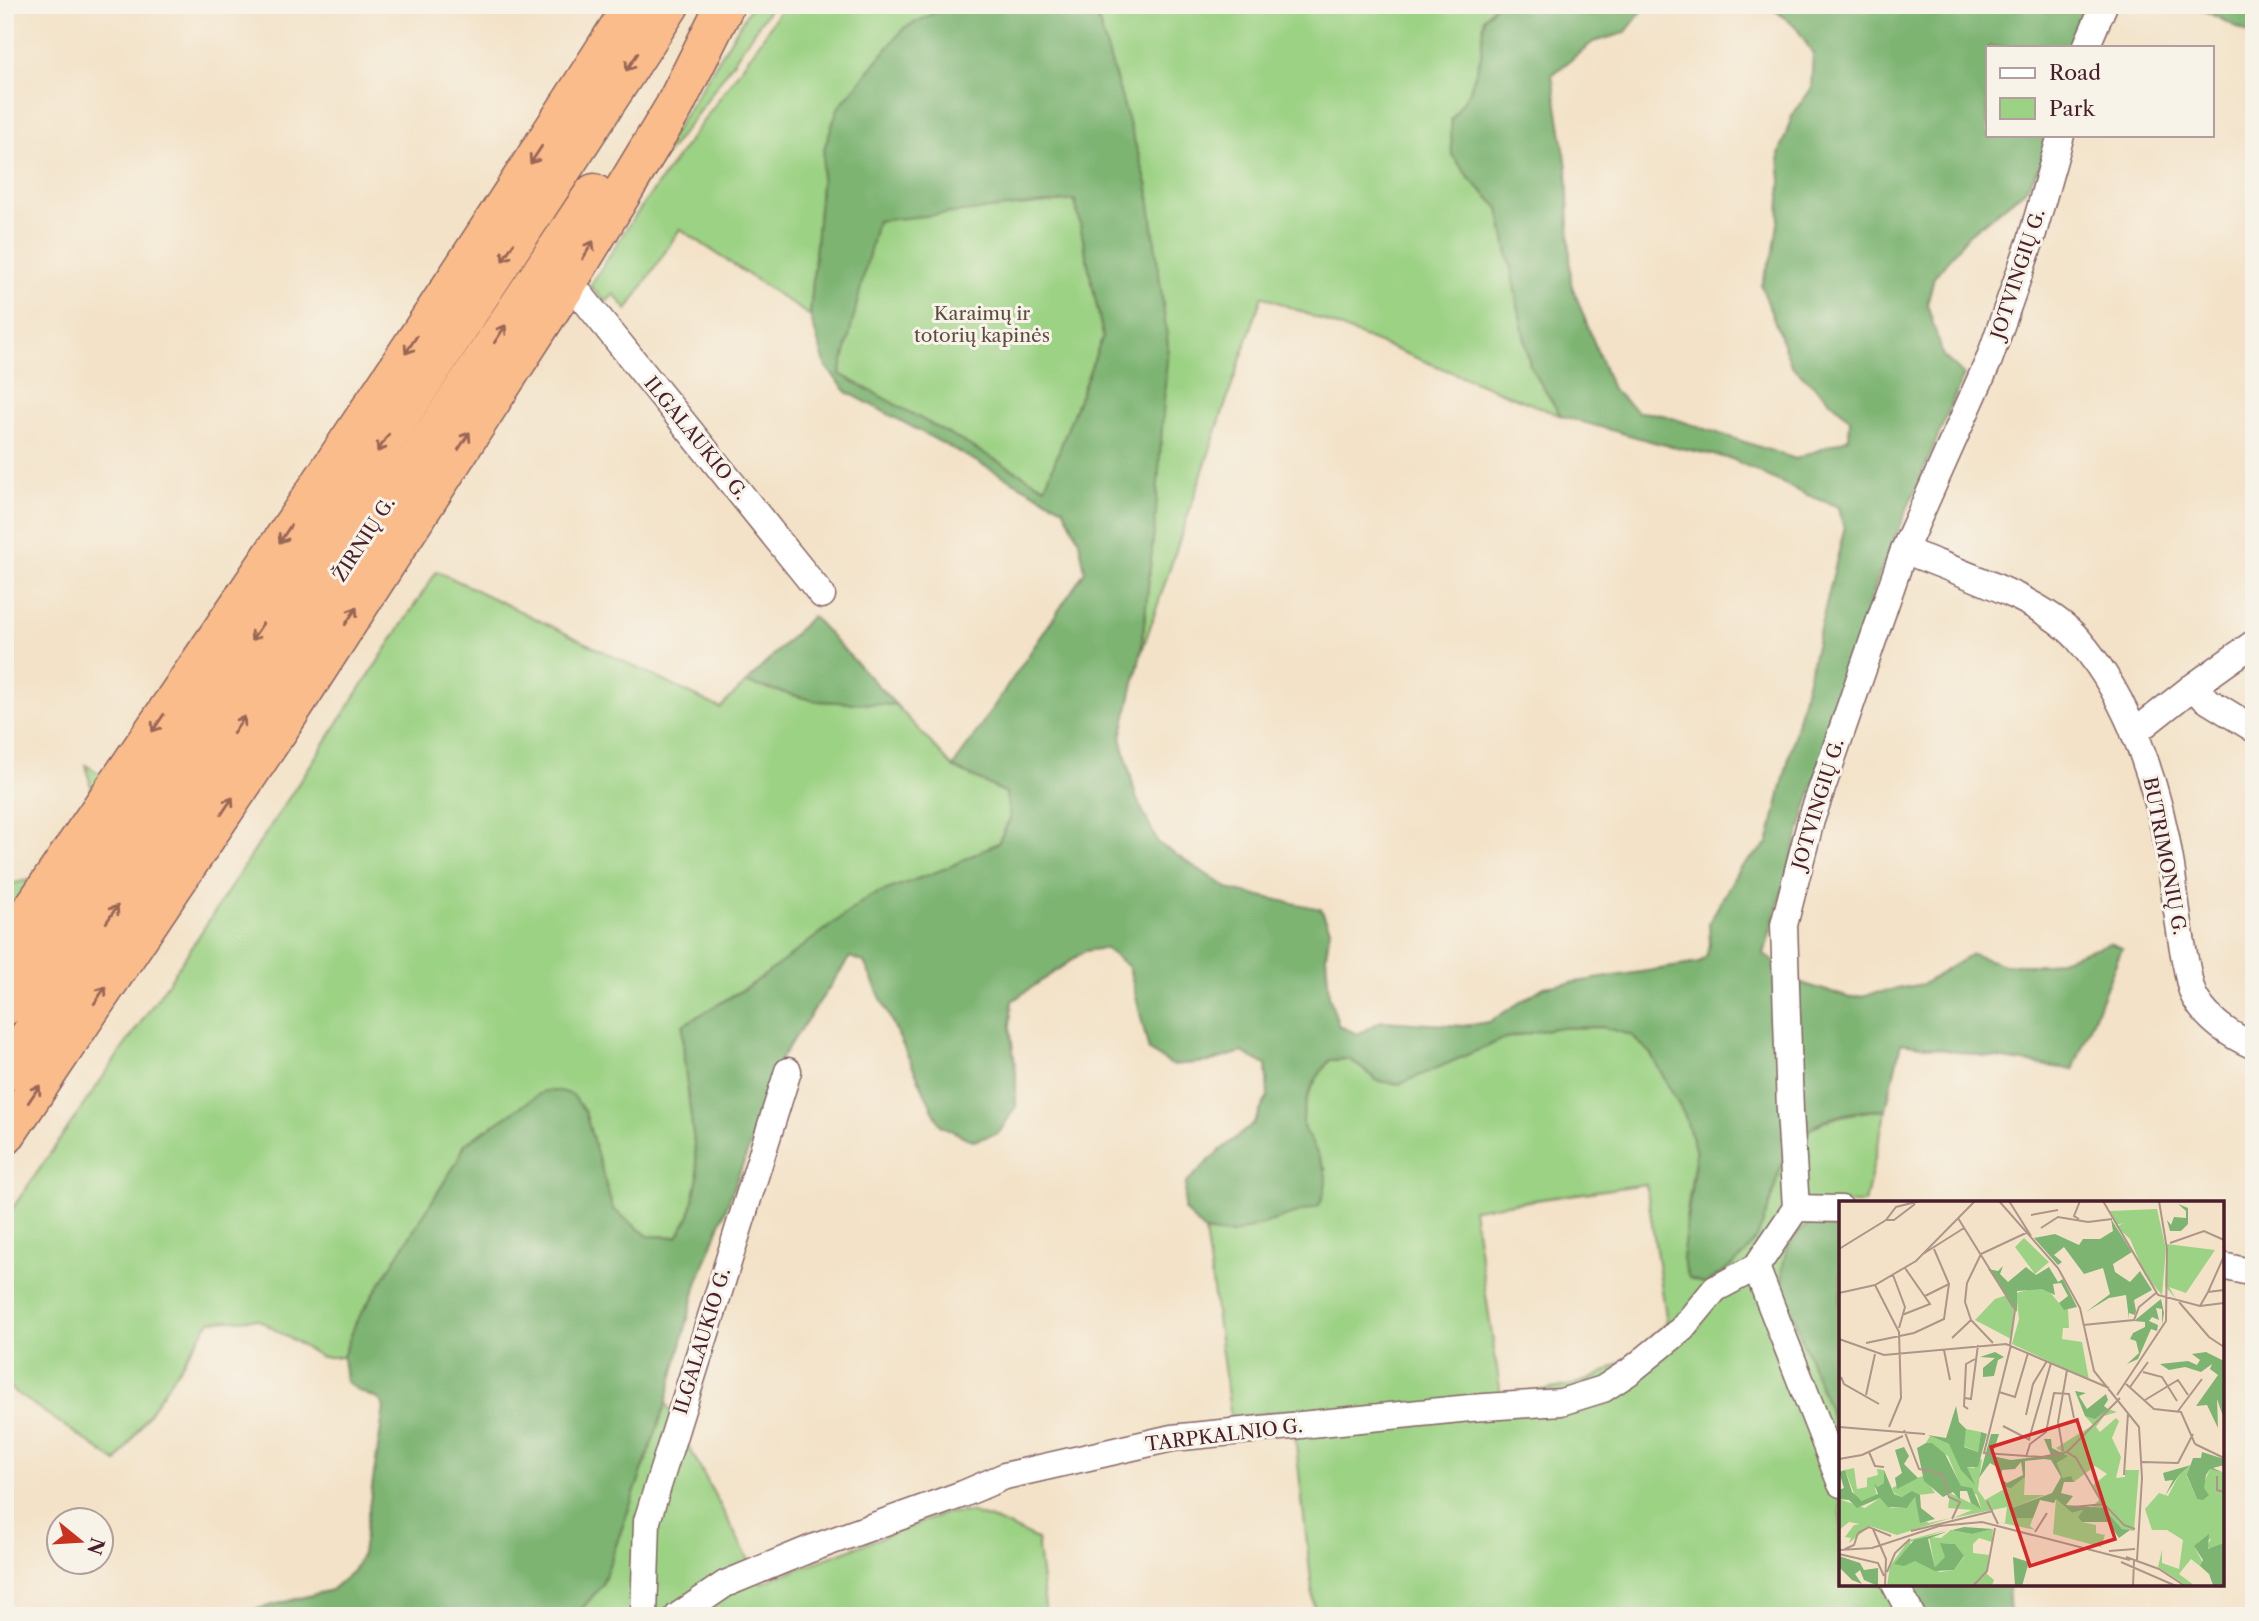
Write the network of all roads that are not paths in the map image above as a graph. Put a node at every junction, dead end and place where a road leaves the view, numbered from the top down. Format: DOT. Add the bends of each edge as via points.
graph roads {
  1 [pos="633,5"];
  2 [pos="670,5"];
  3 [pos="723,5"];
  4 [pos="2104,5"];
  5 [pos="2086,46"];
  6 [pos="2061,136"];
  7 [pos="567,284"];
  8 [pos="1904,551"];
  9 [pos="822,595"];
  10 [pos="2254,643"];
  11 [pos="2191,688"];
  12 [pos="2254,729"];
  13 [pos="2134,733"];
  14 [pos="5,948"];
  15 [pos="5,1006"];
  16 [pos="2254,1046"];
  17 [pos="788,1071"];
  18 [pos="5,1072"];
  19 [pos="5,1136"];
  20 [pos="1796,1208"];
  21 [pos="1839,1209"];
  22 [pos="2224,1266"];
  23 [pos="1756,1267"];
  24 [pos="2254,1273"];
  25 [pos="1839,1479"];
  26 [pos="1896,1586"];
  27 [pos="645,1616"];
  28 [pos="678,1616"];
  29 [pos="1912,1616"];
  1 -- 14 [label="highway, one-way" via="257,578"];
  2 -- 15 [label="highway, ŽIRNIŲ G., one-way" via="316,545"];
  7 -- 3 [label="highway, one-way" via="674,107"];
  18 -- 3 [label="highway, ŽIRNIŲ G., one-way"];
  4 -- 5 [label="street"];
  6 -- 8 [label="street, JOTVINGIŲ G." via="1989,360"];
  7 -- 9 [label="street, ILGALAUKIO G." via="579,293"];
  19 -- 7 [label="highway, one-way" via="279,729"];
  8 -- 13 [label="street, BUTRIMONIŲ G." via="2042,610 2077,637 2107,679"];
  8 -- 20 [label="street, JOTVINGIŲ G." via="1811,820 1784,925"];
  10 -- 11 [label="street"];
  11 -- 12 [label="street"];
  11 -- 13 [label="street"];
  13 -- 16 [label="street, BUTRIMONIŲ G." via="2149,770 2162,825 2192,992 2218,1026"];
  17 -- 27 [label="street, ILGALAUKIO G." via="647,1521"];
  20 -- 21 [label="street"];
  20 -- 23 [label="street"];
  22 -- 24 [label="street"];
  23 -- 25 [label="street"];
  23 -- 28 [label="street, TARPKALNIO G." via="1715,1290 1682,1329 1604,1389 1561,1402 1172,1438 1005,1476 725,1584"];
  26 -- 29 [label="street"];
}
